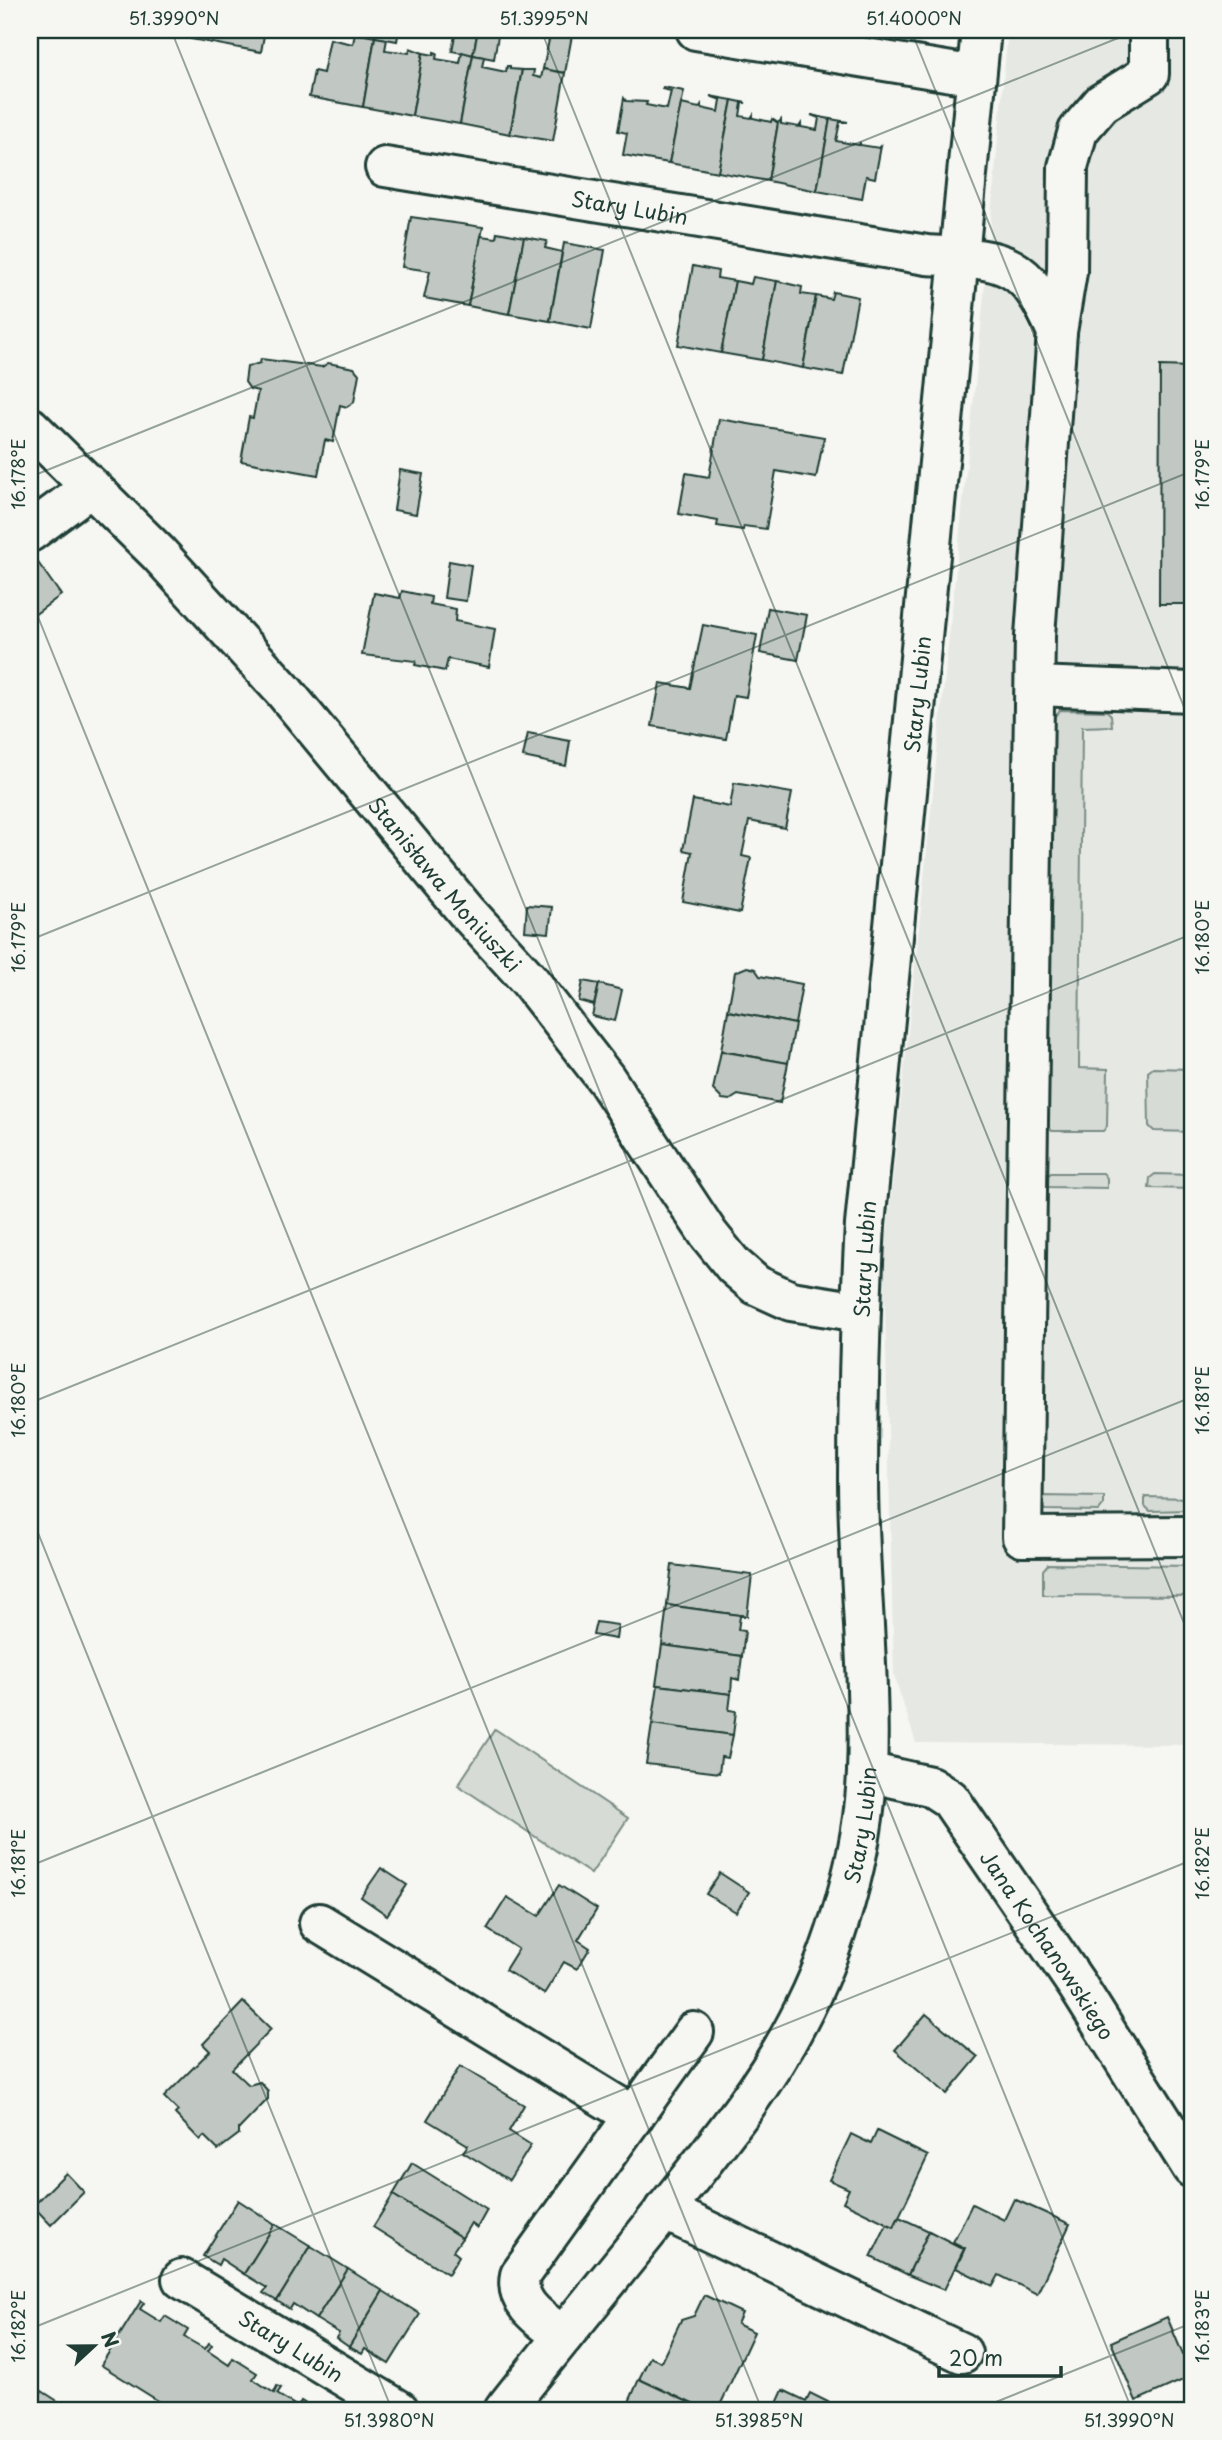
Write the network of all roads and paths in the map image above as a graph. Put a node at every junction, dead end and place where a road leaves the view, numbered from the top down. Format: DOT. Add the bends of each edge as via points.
graph roads {
  1 [pos="696,30"];
  2 [pos="981,30"];
  3 [pos="1149,30"];
  4 [pos="976,76"];
  5 [pos="384,167"];
  6 [pos="960,257"];
  7 [pos="1057,332"];
  8 [pos="30,427"];
  9 [pos="91,486"];
  10 [pos="30,532"];
  11 [pos="1035,686"];
  12 [pos="1192,692"];
  13 [pos="860,1312"];
  14 [pos="1192,1536"];
  15 [pos="867,1772"];
  16 [pos="319,1923"];
  17 [pos="694,2032"];
  18 [pos="634,2116"];
  19 [pos="1192,2168"];
  20 [pos="664,2210"];
  21 [pos="182,2279"];
  22 [pos="563,2336"];
  23 [pos="962,2353"];
  24 [pos="399,2410"];
  25 [pos="504,2410"];
  1 -- 4 [label="street"];
  2 -- 4 [label="street, Stary Lubin"];
  3 -- 7 [label="street" via="1149,74 1102,103 1078,131 1068,167 1067,272"];
  4 -- 6 [label="street, Stary Lubin"];
  5 -- 6 [label="street, Stary Lubin"];
  6 -- 7 [label="street" via="1016,269 1042,299"];
  6 -- 13 [label="street, Stary Lubin"];
  7 -- 11 [label="street"];
  8 -- 9 [label="street, Stanisława Moniuszki"];
  9 -- 10 [label="street"];
  9 -- 13 [label="street, Stanisława Moniuszki" via="159,553 283,690 529,981 606,1079 734,1266 756,1285 791,1301"];
  11 -- 12 [label="street"];
  11 -- 14 [label="street" via="1022,1537"];
  13 -- 15 [label="street, Stary Lubin" via="858,1478"];
  15 -- 19 [label="street, Jana Kochanowskiego" via="930,1786 950,1799 1077,1985"];
  15 -- 20 [label="street, Stary Lubin" via="849,1882 824,1963 799,2020 770,2071"];
  16 -- 18 [label="street"];
  17 -- 18 [label="street"];
  18 -- 22 [label="street" via="520,2275 517,2289 521,2299"];
  20 -- 22 [label="street, Stary Lubin"];
  20 -- 23 [label="street"];
  21 -- 24 [label="street, Stary Lubin"];
  22 -- 25 [label="street, Stary Lubin"];
}
